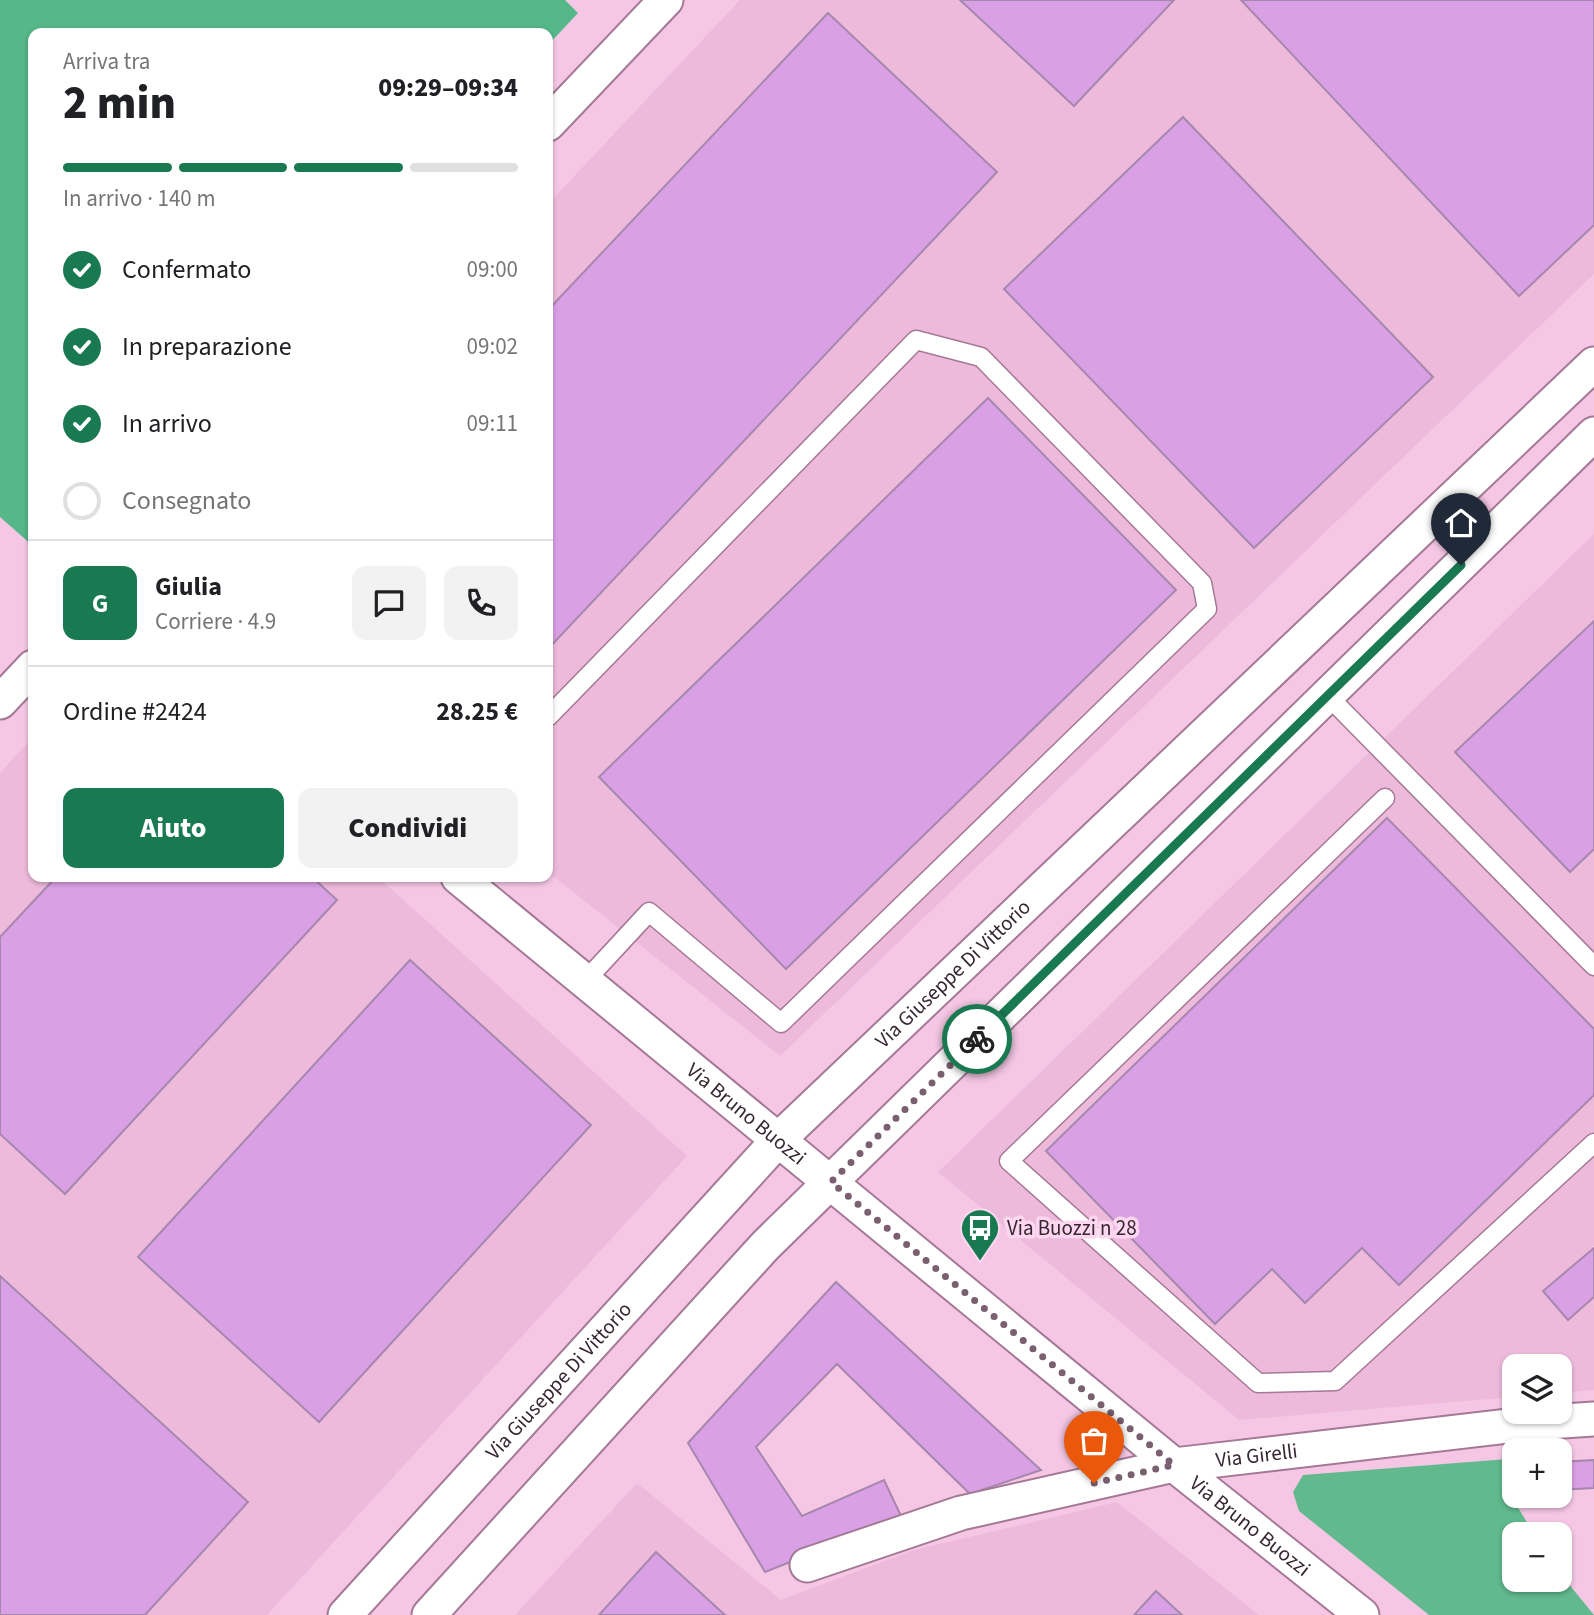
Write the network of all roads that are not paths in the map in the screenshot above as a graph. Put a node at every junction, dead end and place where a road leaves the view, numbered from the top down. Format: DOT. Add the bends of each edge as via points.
graph roads {
  1 [pos="666,0"];
  2 [pos="553,119"];
  3 [pos="1594,364"];
  4 [pos="1594,434"];
  5 [pos="28,672"];
  6 [pos="1327,695"];
  7 [pos="0,702"];
  8 [pos="553,712"];
  9 [pos="1385,798"];
  10 [pos="464,882"];
  11 [pos="1594,966"];
  12 [pos="586,980"];
  13 [pos="779,1139"];
  14 [pos="1594,1143"];
  15 [pos="831,1182"];
  16 [pos="1594,1419"];
  17 [pos="1174,1465"];
  18 [pos="807,1565"];
  19 [pos="345,1615"];
  20 [pos="429,1615"];
  21 [pos="1362,1615"];
  1 -- 2 [label="street"];
  3 -- 13 [label="street, Via Giuseppe Di Vittorio"];
  4 -- 6 [label="street"];
  5 -- 7 [label="street"];
  6 -- 11 [label="lane"];
  6 -- 15 [label="street"];
  8 -- 12 [label="lane" via="916,340 981,357 1202,583 1207,609 781,1023 649,912"];
  9 -- 14 [label="lane" via="1009,1161 1258,1383 1335,1381"];
  10 -- 12 [label="street, Via Bruno Buozzi"];
  12 -- 13 [label="street, Via Bruno Buozzi"];
  13 -- 15 [label="street, Via Bruno Buozzi"];
  13 -- 19 [label="street, Via Giuseppe Di Vittorio"];
  15 -- 17 [label="street, Via Bruno Buozzi"];
  15 -- 20 [label="street" via="765,1246"];
  16 -- 17 [label="street, Via Girelli"];
  17 -- 18 [label="street, Via Girelli" via="961,1513"];
  17 -- 21 [label="street, Via Bruno Buozzi"];
}
